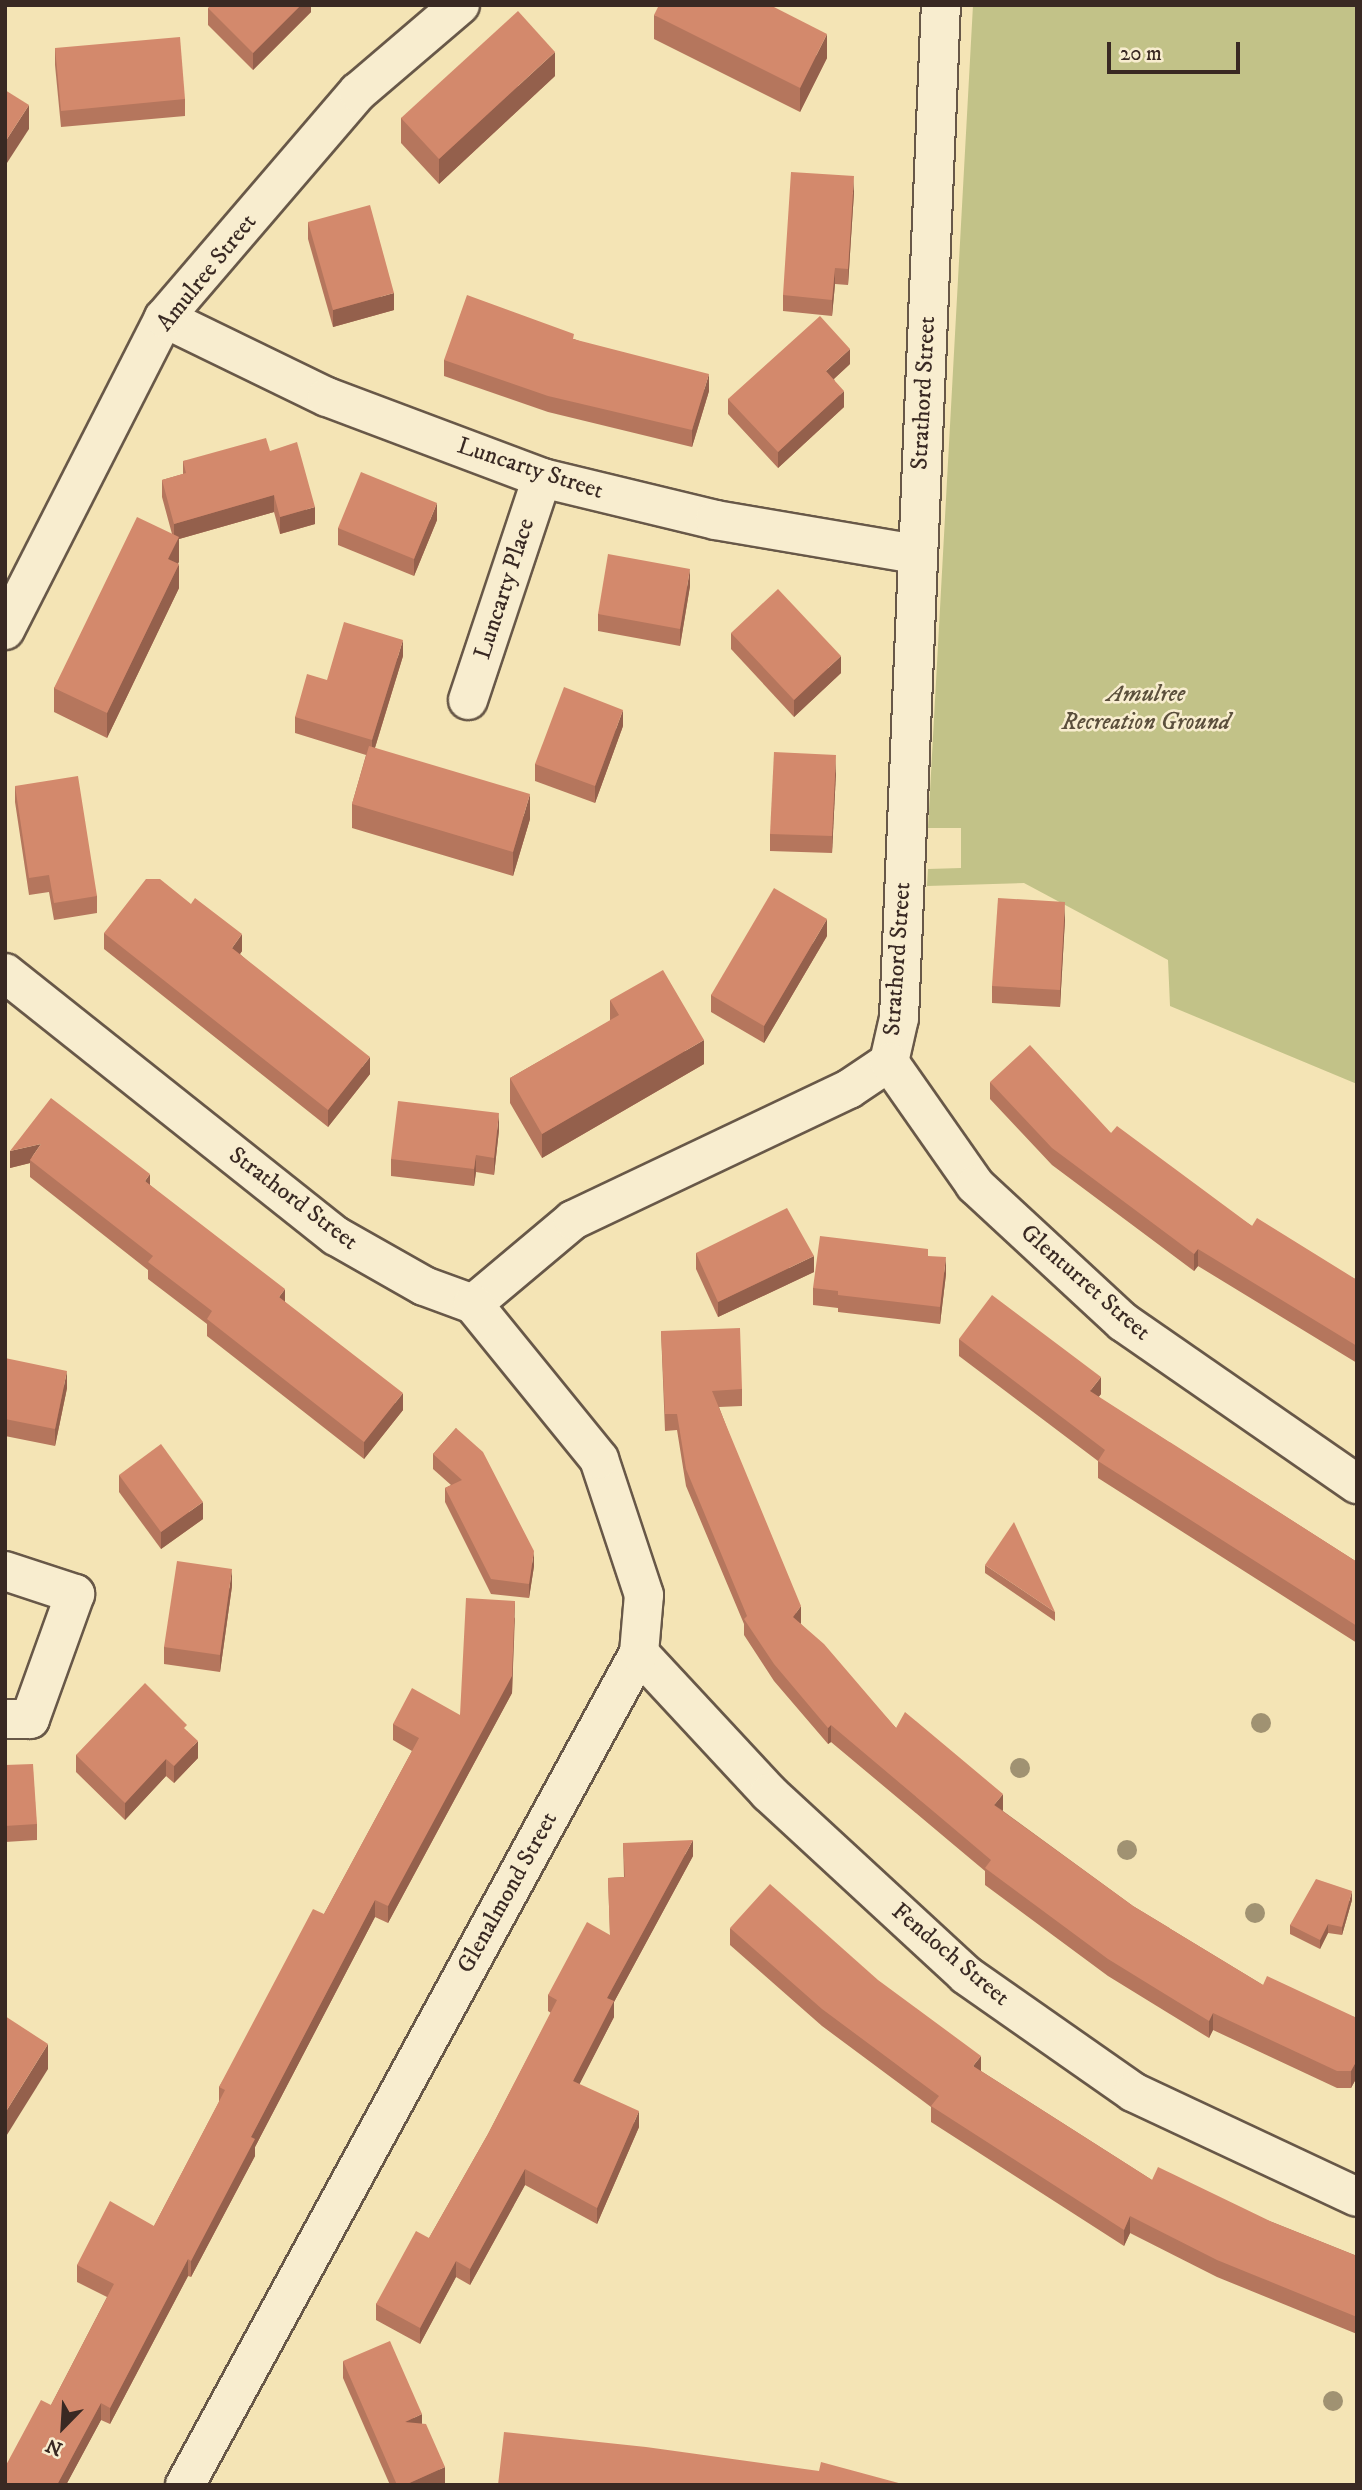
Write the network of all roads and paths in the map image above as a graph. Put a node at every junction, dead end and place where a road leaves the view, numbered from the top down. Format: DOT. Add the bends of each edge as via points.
graph roads {
  1 [pos="460,5"];
  2 [pos="937,7"];
  3 [pos="164,318"];
  4 [pos="542,478"];
  5 [pos="916,554"];
  6 [pos="5,629"];
  7 [pos="468,700"];
  8 [pos="5,973"];
  9 [pos="889,1062"];
  10 [pos="473,1304"];
  11 [pos="1357,1484"];
  12 [pos="5,1571"];
  13 [pos="639,1653"];
  14 [pos="5,1719"];
  15 [pos="1357,2197"];
  16 [pos="185,2485"];
  1 -- 3 [label="street, Amulree Street" via="358,92"];
  2 -- 5 [label="street, Strathord Street"];
  3 -- 4 [label="street, Luncarty Street" via="327,397"];
  3 -- 6 [label="street, Amulree Street"];
  4 -- 5 [label="street, Luncarty Street" via="715,520"];
  4 -- 7 [label="street, Luncarty Place"];
  5 -- 9 [label="street, Strathord Street" via="899,1018"];
  8 -- 10 [label="street, Strathord Street" via="335,1236 424,1286"];
  9 -- 10 [label="street, Strathord Street" via="849,1089 573,1220"];
  9 -- 11 [label="street, Glenturret Street" via="975,1185 1123,1322"];
  10 -- 13 [label="street, Glenalmond Street" via="599,1459 644,1595"];
  12 -- 14 [label="street" via="75,1594 30,1719"];
  13 -- 15 [label="street, Fendoch Street" via="769,1793 966,1975 1133,2092"];
  13 -- 16 [label="street, Glenalmond Street"];
}
